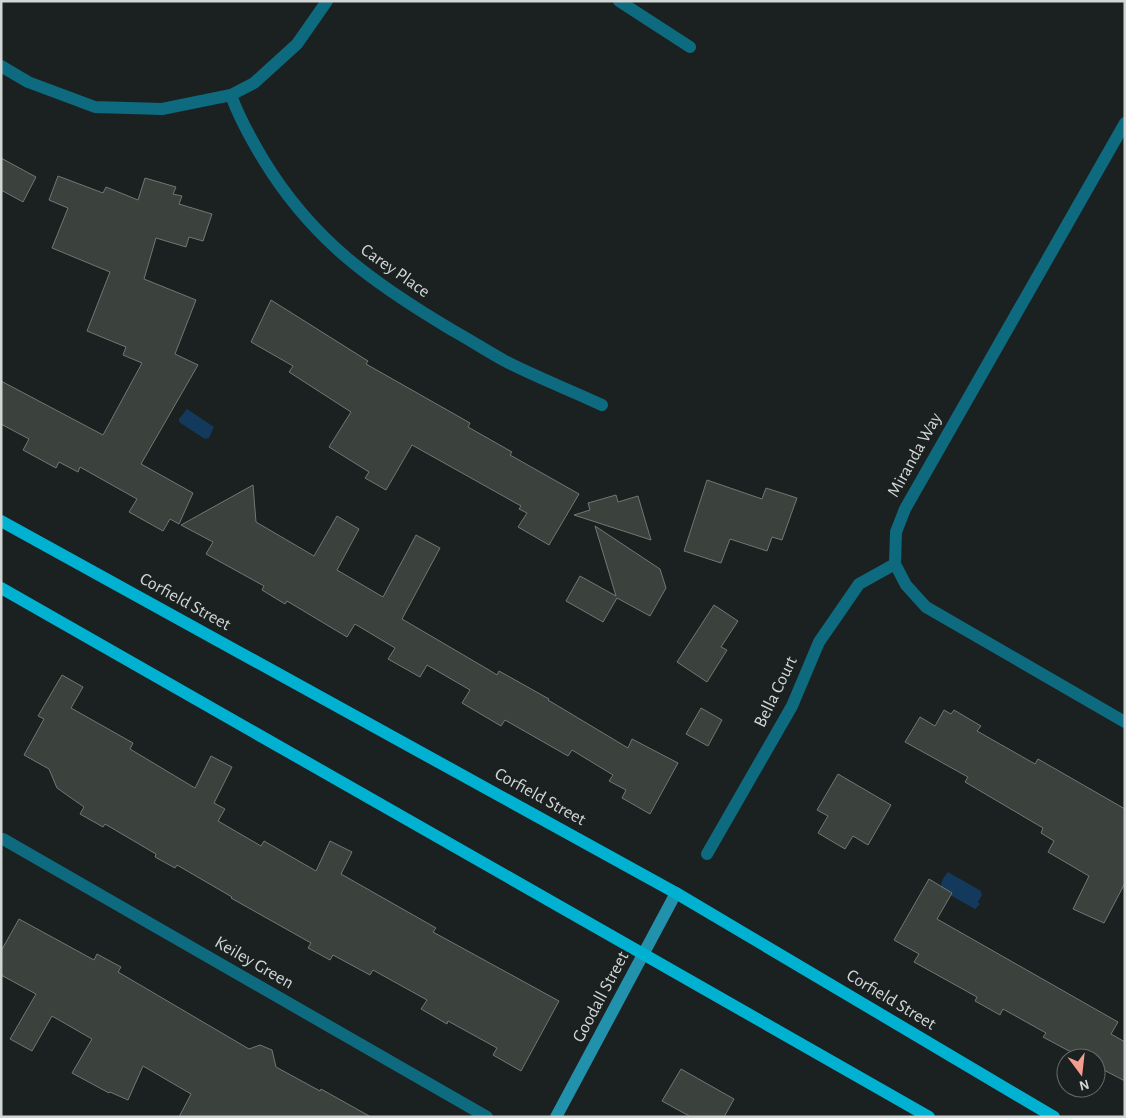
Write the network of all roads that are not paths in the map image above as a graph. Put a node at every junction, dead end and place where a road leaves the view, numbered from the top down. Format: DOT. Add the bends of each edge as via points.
graph roads {
  1 [pos="328,1"];
  2 [pos="619,1"];
  3 [pos="690,47"];
  4 [pos="1,66"];
  5 [pos="231,95"];
  6 [pos="1125,123"];
  7 [pos="602,405"];
  8 [pos="1,521"];
  9 [pos="895,564"];
  10 [pos="1,588"];
  11 [pos="1125,722"];
  12 [pos="3,839"];
  13 [pos="707,854"];
  14 [pos="676,893"];
  15 [pos="645,953"];
  16 [pos="487,1117"];
  17 [pos="556,1117"];
  18 [pos="929,1117"];
  19 [pos="1054,1117"];
  1 -- 5 [label="street" via="297,44 254,83"];
  2 -- 3 [label="street"];
  4 -- 5 [label="street" via="28,82 95,107 162,109"];
  5 -- 7 [label="street, Carey Place" via="248,135 272,173 304,217 337,250 380,285 505,361"];
  6 -- 9 [label="street, Miranda Way" via="905,508 896,532"];
  8 -- 14 [label="main road, Corfield Street"];
  9 -- 11 [label="street" via="906,585 926,607"];
  9 -- 13 [label="street, Bella Court" via="859,584 819,642 792,706"];
  10 -- 15 [label="main road"];
  12 -- 16 [label="street, Keiley Green"];
  14 -- 15 [label="street, Goodall Street"];
  14 -- 19 [label="main road, Corfield Street"];
  15 -- 17 [label="street, Goodall Street"];
  15 -- 18 [label="main road"];
}
